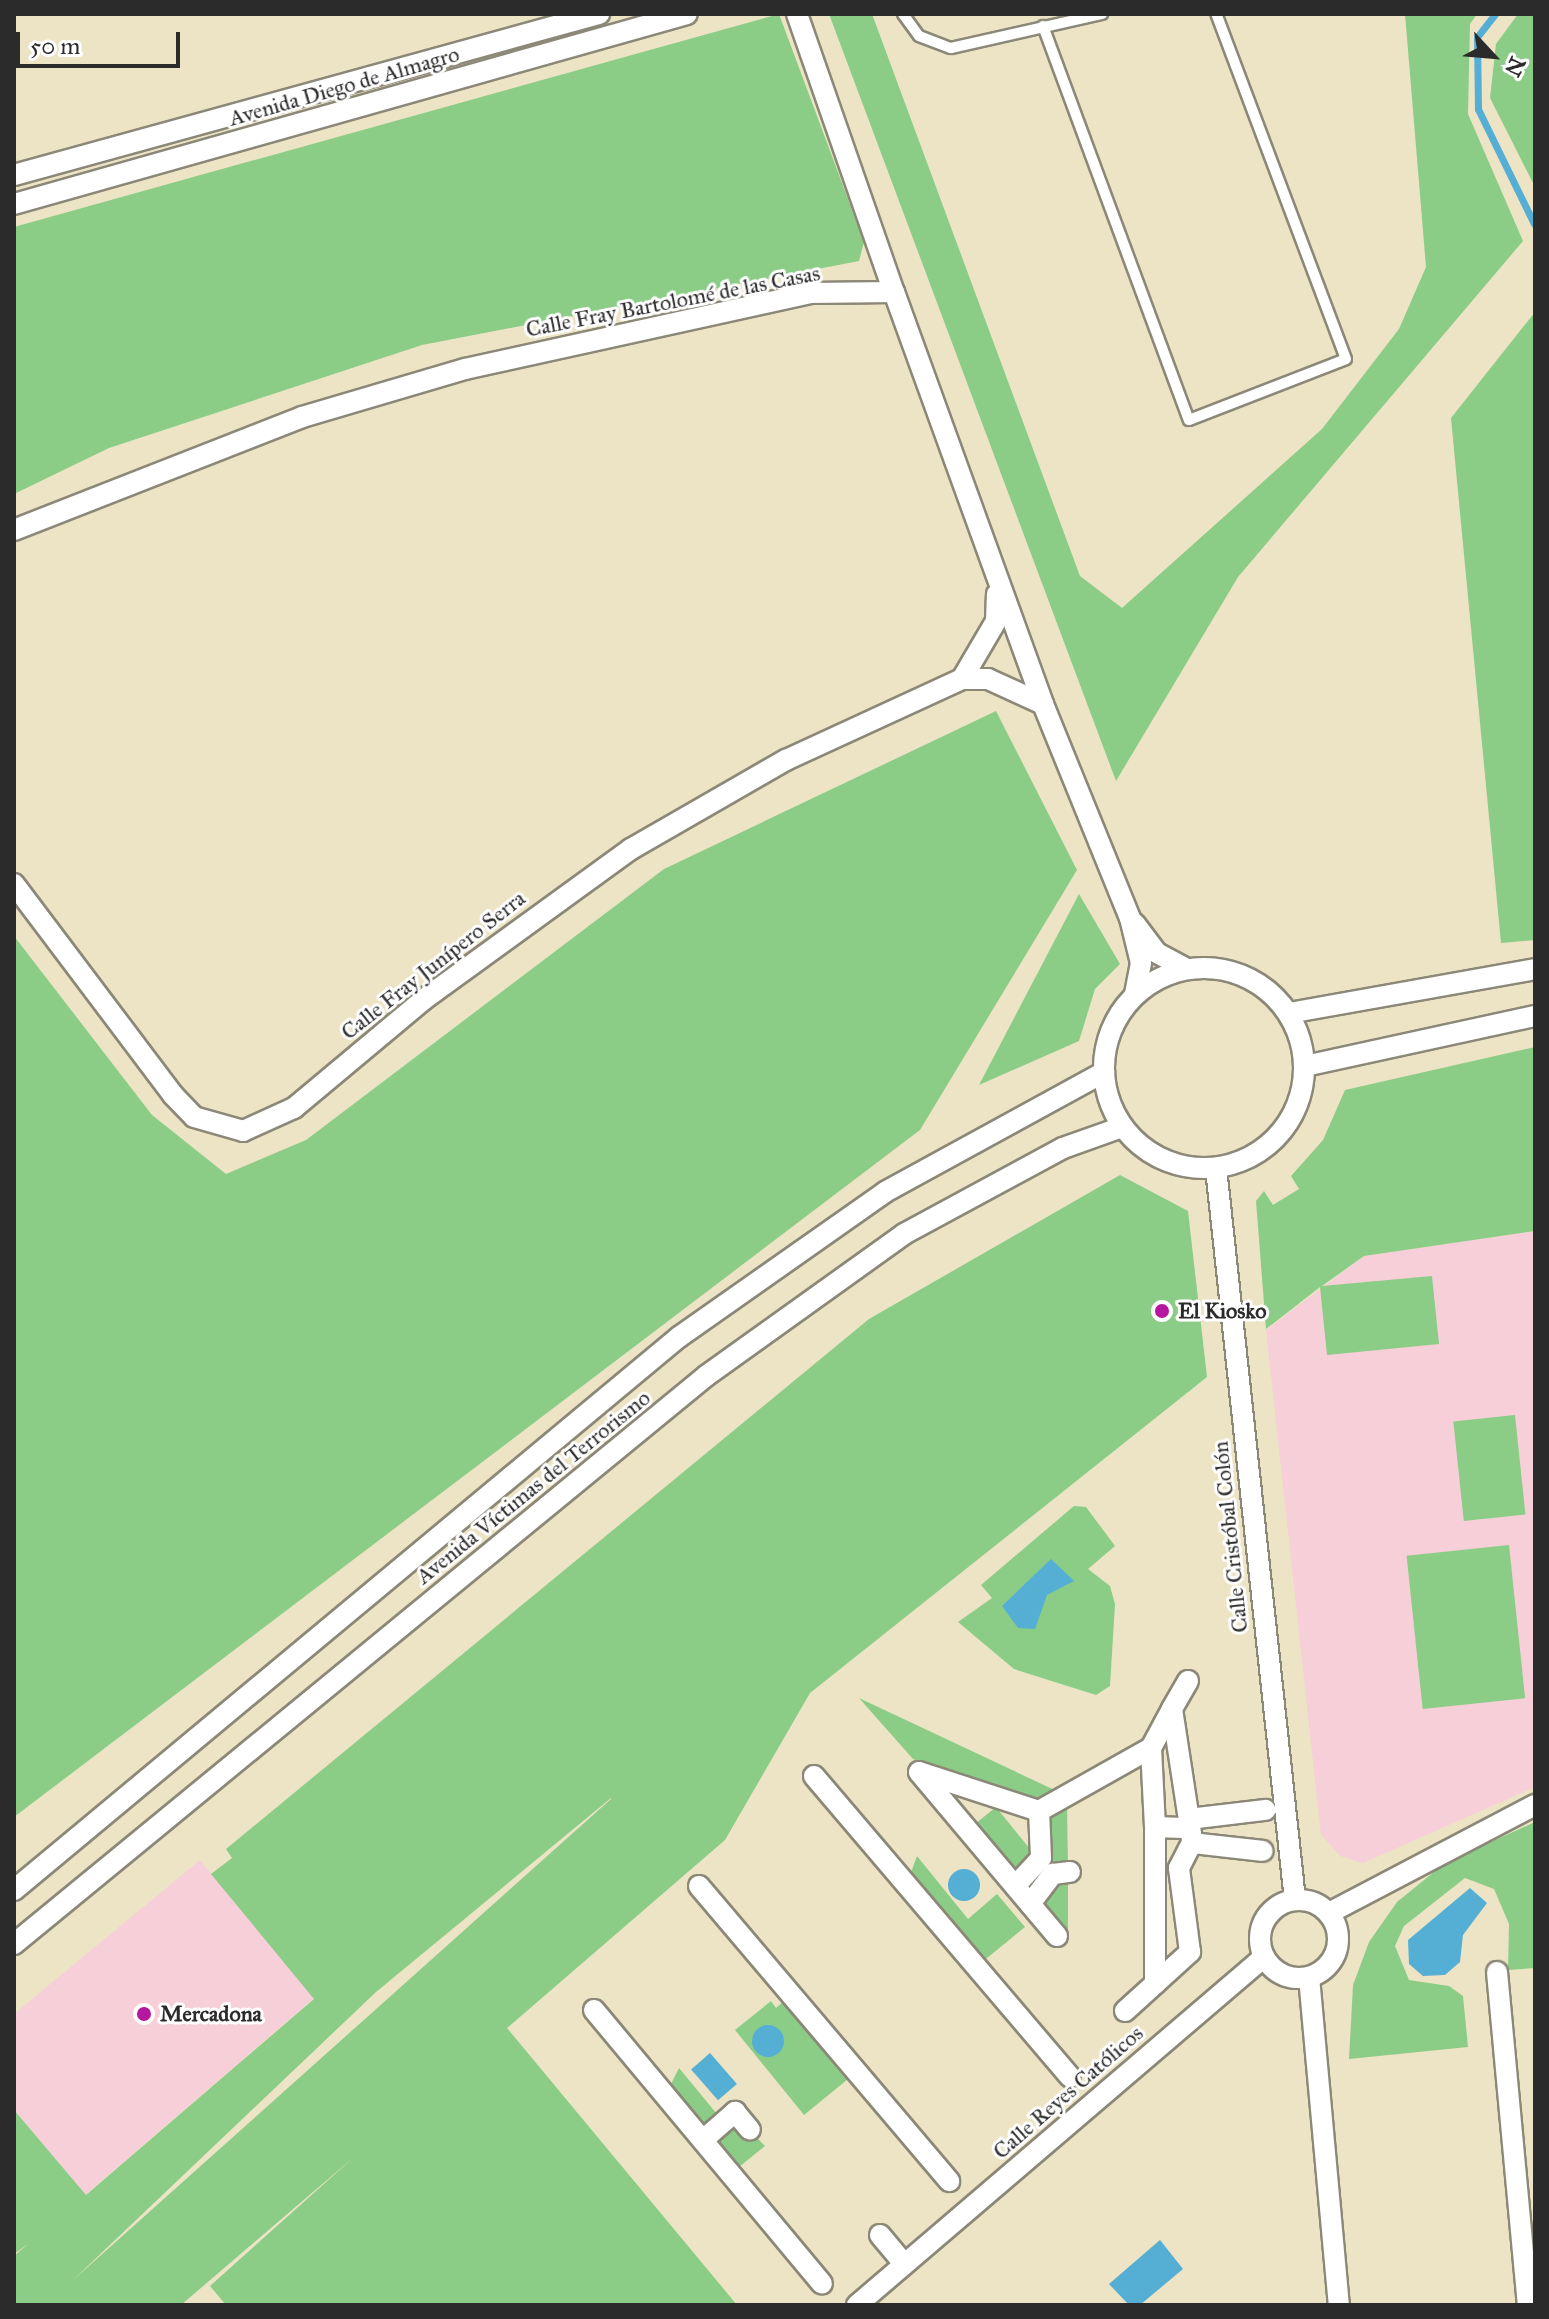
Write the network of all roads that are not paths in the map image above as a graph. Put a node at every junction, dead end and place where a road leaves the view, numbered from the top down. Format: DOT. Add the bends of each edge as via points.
graph roads {
  1 [pos="599,14"];
  2 [pos="687,14"];
  3 [pos="903,14"];
  4 [pos="1102,14"];
  5 [pos="1216,14"];
  6 [pos="798,16"];
  7 [pos="1043,26"];
  8 [pos="14,175"];
  9 [pos="14,204"];
  10 [pos="894,292"];
  11 [pos="14,530"];
  12 [pos="997,582"];
  13 [pos="962,679"];
  14 [pos="1043,704"];
  15 [pos="14,884"];
  16 [pos="1130,918"];
  17 [pos="1187,969"];
  18 [pos="1535,969"];
  19 [pos="1135,995"];
  20 [pos="1289,1013"];
  21 [pos="1535,1016"];
  22 [pos="1305,1066"];
  23 [pos="1104,1072"];
  24 [pos="1122,1127"];
  25 [pos="1216,1168"];
  26 [pos="1188,1681"];
  27 [pos="1172,1709"];
  28 [pos="1151,1748"];
  29 [pos="814,1776"];
  30 [pos="1535,1805"];
  31 [pos="1265,1810"];
  32 [pos="1039,1811"];
  33 [pos="1155,1827"];
  34 [pos="1190,1830"];
  35 [pos="1263,1851"];
  36 [pos="1070,1872"];
  37 [pos="699,1886"];
  38 [pos="1015,1886"];
  39 [pos="14,1890"];
  40 [pos="1295,1900"];
  41 [pos="1030,1904"];
  42 [pos="1329,1913"];
  43 [pos="1057,1936"];
  44 [pos="14,1944"];
  45 [pos="1264,1957"];
  46 [pos="1497,1972"];
  47 [pos="1309,1977"];
  48 [pos="1155,1984"];
  49 [pos="594,2010"];
  50 [pos="1125,2011"];
  51 [pos="1070,2077"];
  52 [pos="750,2130"];
  53 [pos="703,2140"];
  54 [pos="949,2181"];
  55 [pos="880,2235"];
  56 [pos="904,2264"];
  57 [pos="822,2284"];
  58 [pos="857,2305"];
  59 [pos="1339,2305"];
  60 [pos="1528,2305"];
  1 -- 8 [label="street, Avenida Diego de Almagro"];
  2 -- 9 [label="street, Avenida Diego de Almagro"];
  3 -- 7 [label="lane" via="919,36 951,48"];
  4 -- 7 [label="lane"];
  5 -- 7 [label="lane" via="1346,359 1189,420"];
  6 -- 10 [label="street"];
  10 -- 11 [label="street, Calle Fray Bartolomé de las Casas" via="810,293 465,369 302,417"];
  10 -- 12 [label="street"];
  12 -- 13 [label="street" via="996,621"];
  12 -- 14 [label="street"];
  13 -- 14 [label="street" via="988,679"];
  13 -- 15 [label="street, Calle Fray Junípero Serra" via="786,760 631,849 423,1000 294,1108 243,1131 194,1117 173,1095"];
  14 -- 16 [label="street"];
  16 -- 17 [label="street" via="1157,953"];
  16 -- 19 [label="street" via="1141,963"];
  17 -- 19 [label="street"];
  17 -- 20 [label="street" via="1245,975"];
  18 -- 20 [label="street"];
  19 -- 23 [label="street" via="1107,1044"];
  20 -- 22 [label="street"];
  21 -- 22 [label="street"];
  22 -- 25 [label="street" via="1289,1123 1256,1153"];
  23 -- 24 [label="street"];
  23 -- 39 [label="street, Avenida Víctimas del Terrorismo" via="885,1192 679,1337"];
  24 -- 25 [label="street" via="1164,1161"];
  24 -- 44 [label="street, Avenida Víctimas del Terrorismo" via="1063,1148 904,1234 706,1376"];
  25 -- 40 [label="street, Calle Cristóbal Colón"];
  26 -- 27 [label="street"];
  27 -- 28 [label="street"];
  27 -- 34 [label="street"];
  28 -- 32 [label="street"];
  28 -- 33 [label="street"];
  29 -- 51 [label="street"];
  30 -- 42 [label="street"];
  31 -- 34 [label="street"];
  32 -- 38 [label="street" via="1041,1858"];
  32 -- 38 [label="street" via="919,1772"];
  33 -- 34 [label="street"];
  33 -- 48 [label="street"];
  34 -- 35 [label="street"];
  34 -- 48 [label="street" via="1179,1868 1190,1952"];
  36 -- 41 [label="street" via="1053,1874"];
  37 -- 54 [label="street"];
  38 -- 41 [label="street"];
  40 -- 42 [label="street"];
  40 -- 45 [label="street" via="1264,1921"];
  41 -- 43 [label="street"];
  42 -- 47 [label="street" via="1337,1951"];
  45 -- 47 [label="street" via="1283,1975"];
  45 -- 56 [label="street, Calle Reyes Católicos"];
  46 -- 60 [label="street"];
  47 -- 59 [label="street"];
  48 -- 50 [label="street"];
  49 -- 53 [label="street"];
  52 -- 53 [label="street" via="735,2112"];
  53 -- 57 [label="street"];
  55 -- 56 [label="street"];
  56 -- 58 [label="street, Calle Reyes Católicos"];
}
